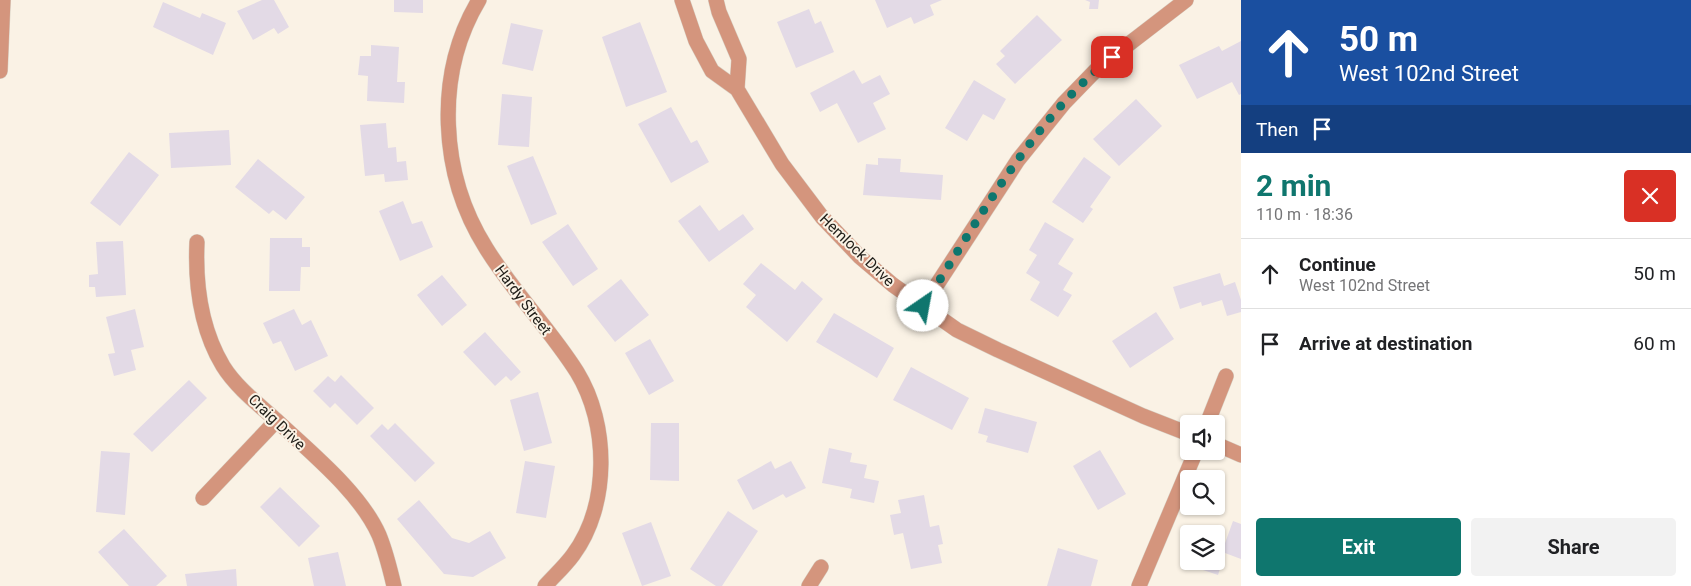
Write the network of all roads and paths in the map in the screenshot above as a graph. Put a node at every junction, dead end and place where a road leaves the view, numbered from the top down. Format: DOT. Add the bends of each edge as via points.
graph roads {
  1 [pos="3,0"];
  2 [pos="479,0"];
  3 [pos="682,0"];
  4 [pos="716,0"];
  5 [pos="1180,1"];
  6 [pos="0,71"];
  7 [pos="737,89"];
  8 [pos="196,242"];
  9 [pos="923,306"];
  10 [pos="1226,376"];
  11 [pos="1211,415"];
  12 [pos="276,421"];
  13 [pos="1180,430"];
  14 [pos="1225,448"];
  15 [pos="1241,455"];
  16 [pos="1192,460"];
  17 [pos="203,498"];
  18 [pos="821,567"];
  19 [pos="394,586"];
  20 [pos="545,586"];
  21 [pos="809,586"];
  22 [pos="1139,586"];
  1 -- 6 [label="street"];
  2 -- 20 [label="street, Hardy Street" via="466,27 452,71 448,133 453,166 466,210 485,247 577,372 589,395 601,452 597,497 589,525 574,555"];
  3 -- 7 [label="street, Hemlock Drive" via="696,41 712,71"];
  4 -- 7 [label="street" via="739,59"];
  5 -- 9 [label="street" via="1099,67 1064,103 1018,160"];
  7 -- 9 [label="street, Hemlock Drive" via="782,164 822,217 860,257"];
  8 -- 12 [label="street, Craig Drive" via="200,300 215,351 237,384"];
  9 -- 13 [label="street, Hemlock Drive" via="957,330 998,350"];
  10 -- 11 [label="street"];
  12 -- 17 [label="street"];
  12 -- 19 [label="street, Craig Drive" via="360,504 378,534"];
  14 -- 15 [label="street"];
  16 -- 22 [label="street"];
  18 -- 21 [label="street"];
}
